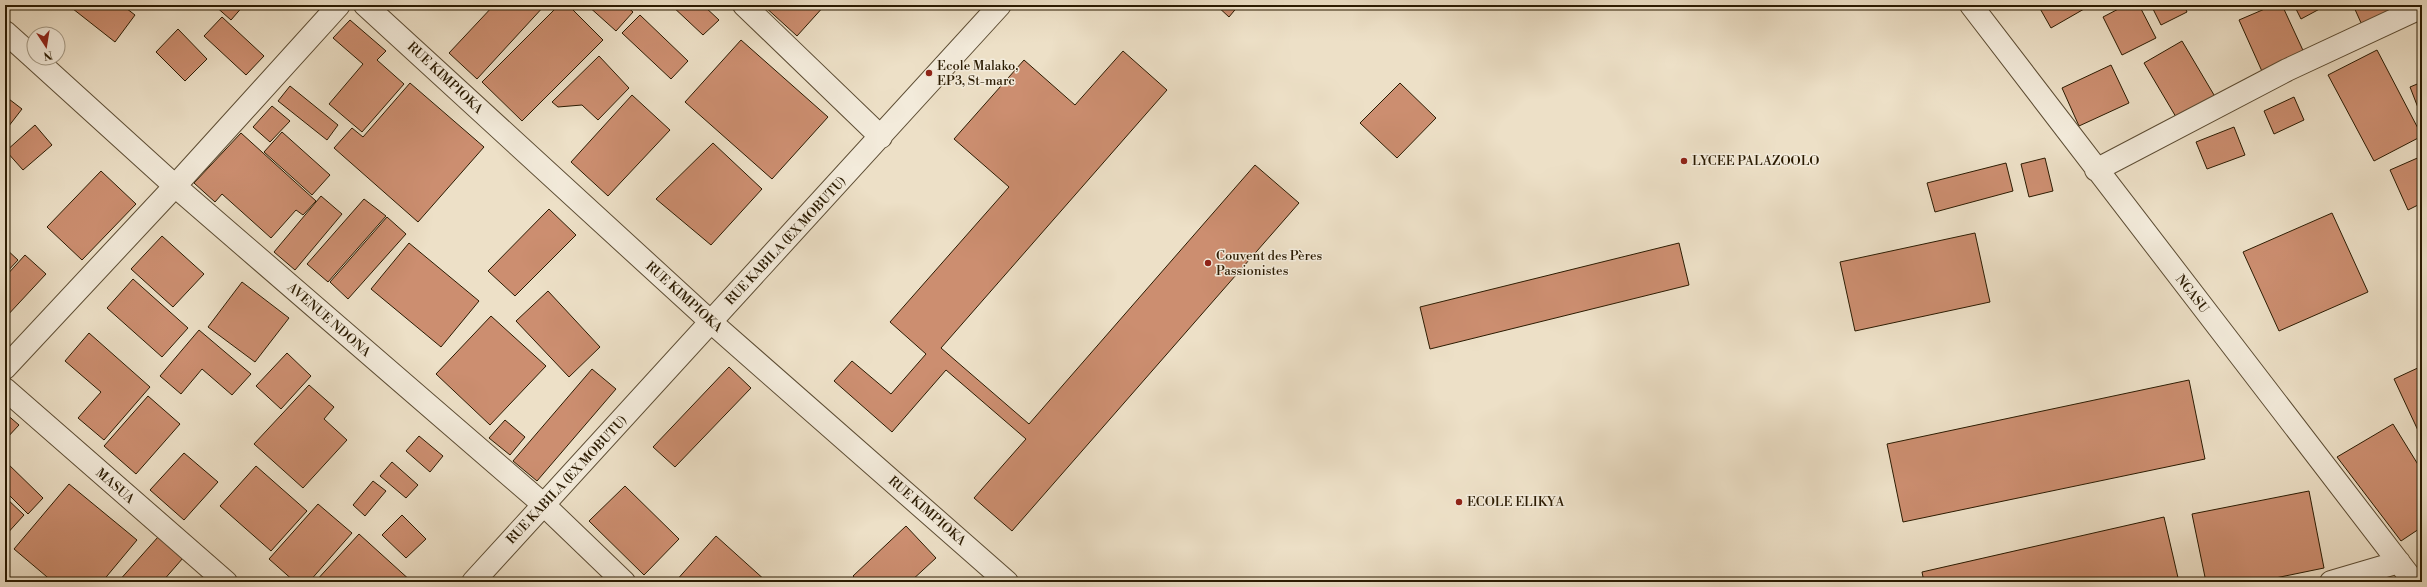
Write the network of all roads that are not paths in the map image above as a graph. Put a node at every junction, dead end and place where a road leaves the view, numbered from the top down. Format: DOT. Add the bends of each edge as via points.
graph roads {
  1 [pos="339,5"];
  2 [pos="365,5"];
  3 [pos="744,5"];
  4 [pos="1000,5"];
  5 [pos="1970,5"];
  6 [pos="2422,7"];
  7 [pos="5,32"];
  8 [pos="26,51"];
  9 [pos="43,66"];
  10 [pos="881,137"];
  11 [pos="2096,170"];
  12 [pos="175,186"];
  13 [pos="711,322"];
  14 [pos="5,368"];
  15 [pos="5,390"];
  16 [pos="544,506"];
  17 [pos="2399,562"];
  18 [pos="226,582"];
  19 [pos="473,582"];
  20 [pos="624,582"];
  21 [pos="1008,582"];
  22 [pos="2331,582"];
  23 [pos="2414,582"];
  1 -- 12 [label="street"];
  2 -- 13 [label="street, RUE KIMPIOKA"];
  3 -- 10 [label="street"];
  4 -- 10 [label="street, RUE KABILA (EX MOBUTU)"];
  5 -- 11 [label="street, NGASU"];
  6 -- 11 [label="street" via="2286,70"];
  7 -- 8 [label="street, AVENUE NDONA"];
  9 -- 12 [label="street, AVENUE NDONA"];
  10 -- 13 [label="street, RUE KABILA (EX MOBUTU)"];
  11 -- 17 [label="street, NGASU"];
  12 -- 14 [label="street"];
  12 -- 16 [label="street, AVENUE NDONA"];
  13 -- 16 [label="street, RUE KABILA (EX MOBUTU)"];
  13 -- 21 [label="street, RUE KIMPIOKA"];
  15 -- 18 [label="street, MASUA"];
  16 -- 19 [label="street, RUE KABILA (EX MOBUTU)"];
  16 -- 20 [label="street, AVENUE NDONA"];
  17 -- 22 [label="street"];
  17 -- 23 [label="street, NGASU"];
}
